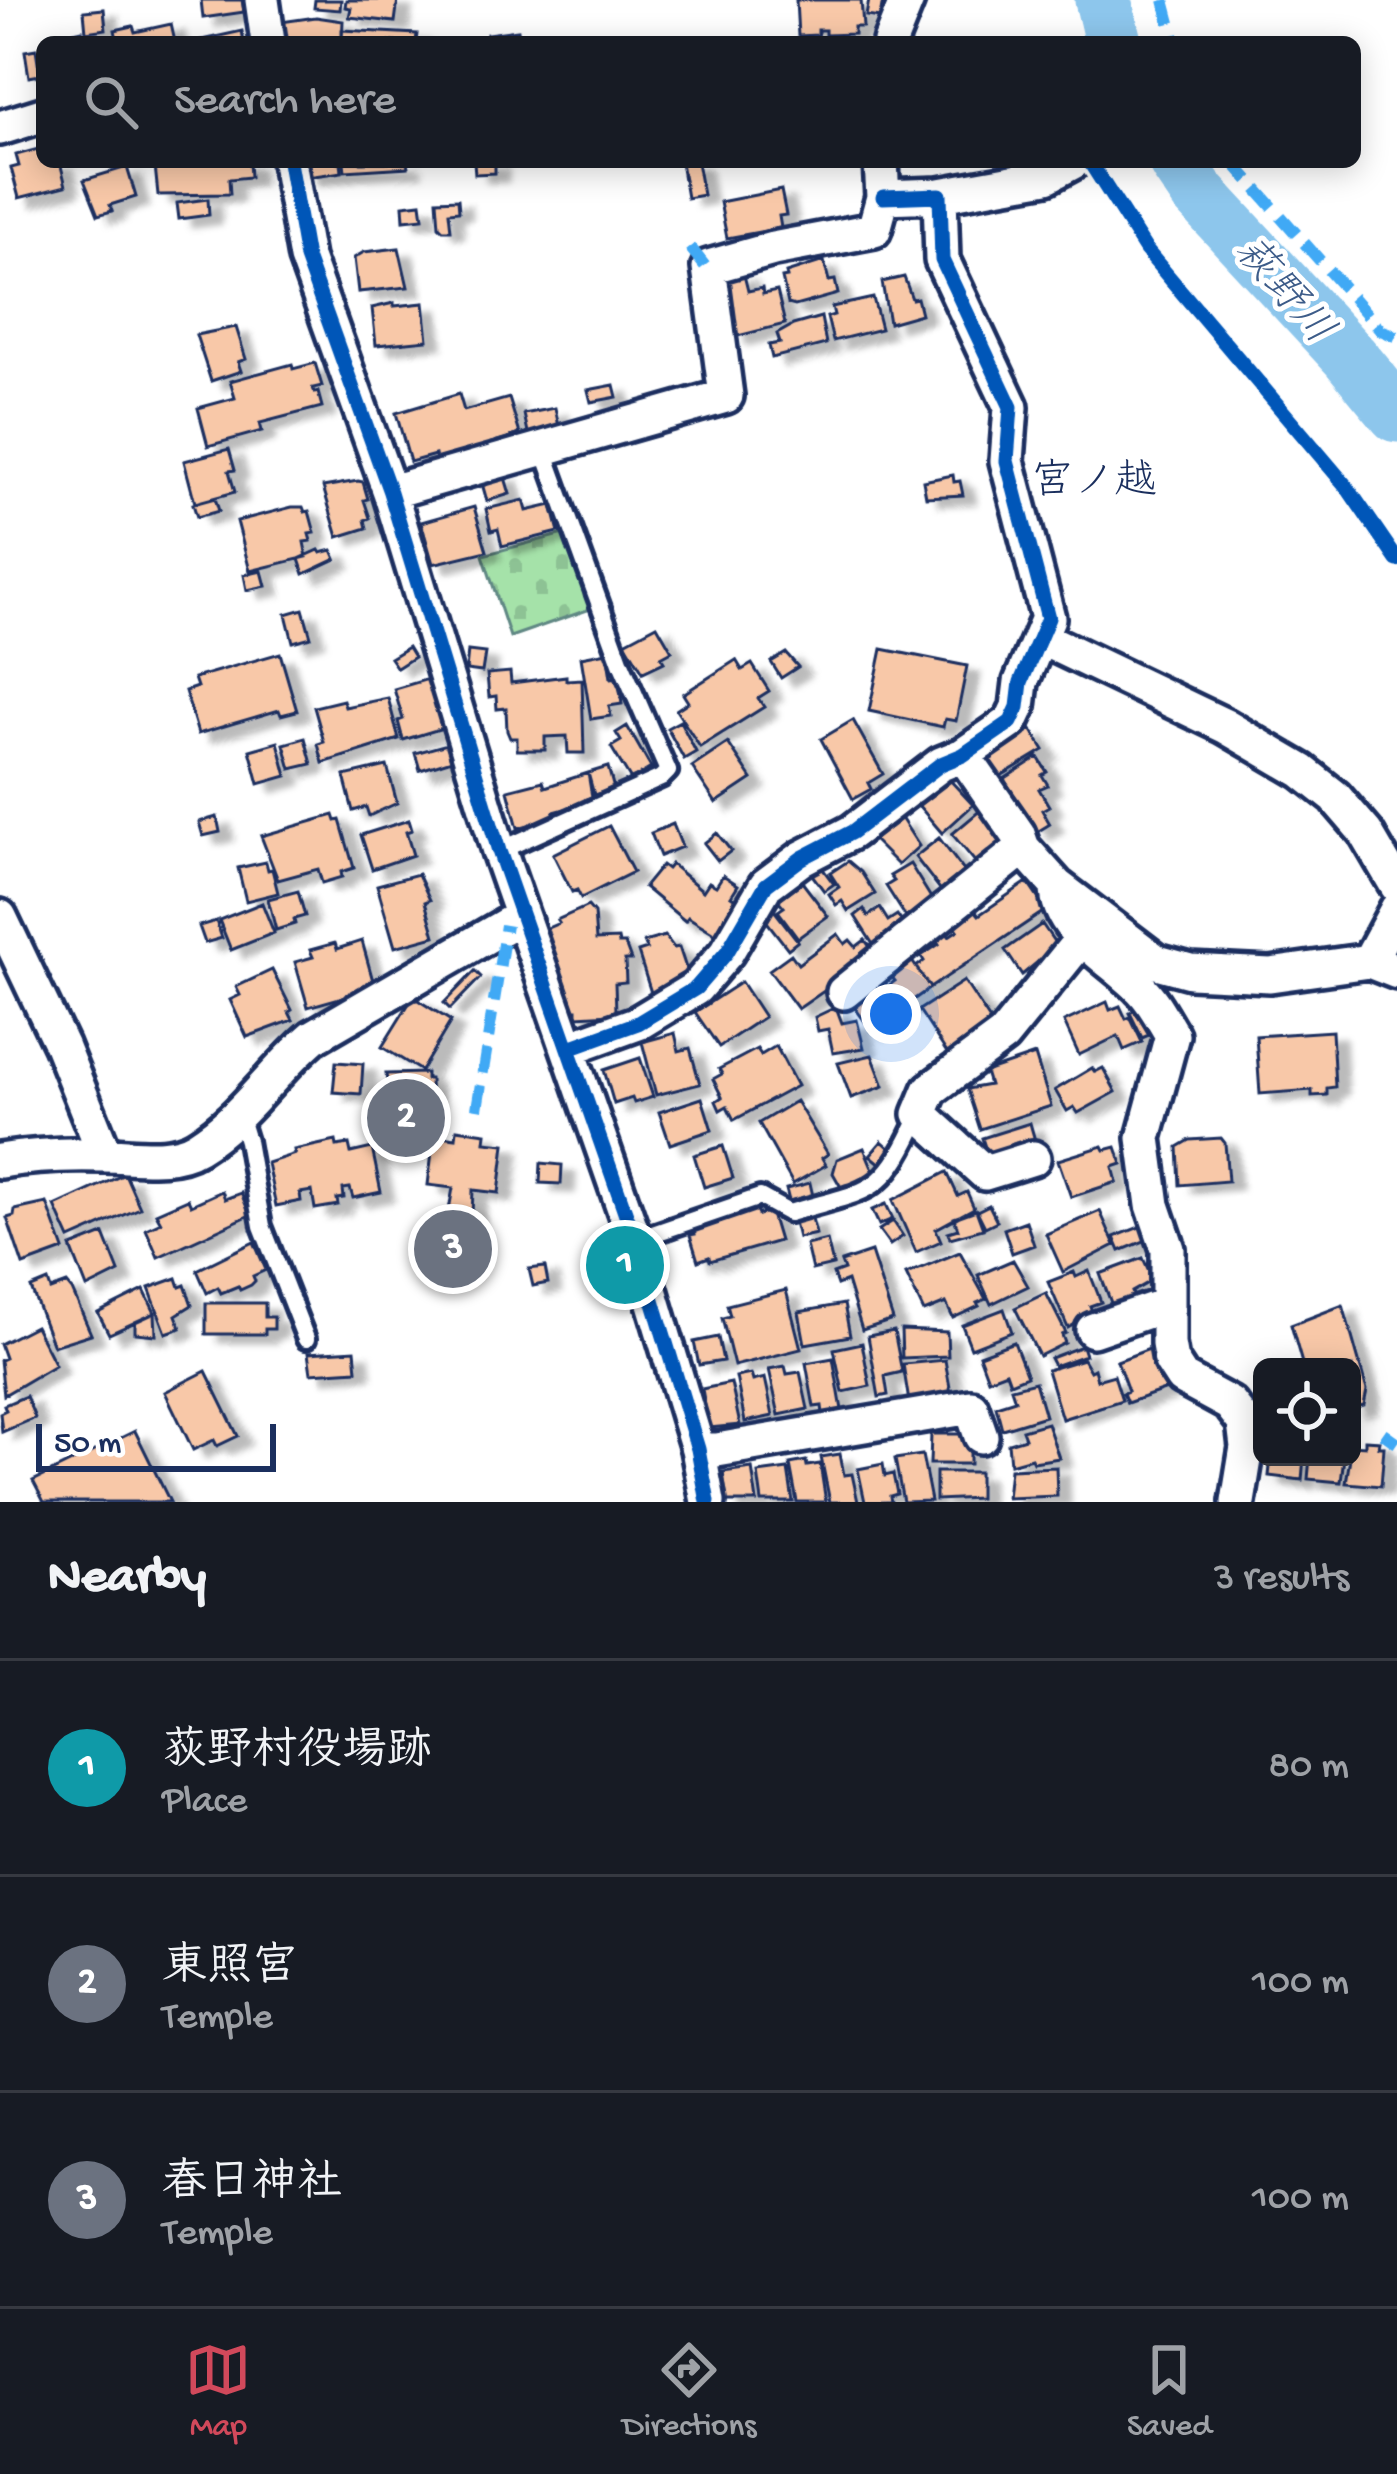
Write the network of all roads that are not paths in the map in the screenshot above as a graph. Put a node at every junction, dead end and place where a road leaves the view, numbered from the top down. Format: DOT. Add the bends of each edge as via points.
graph roads {
  1 [pos="262,0"];
  2 [pos="907,0"];
  3 [pos="267,36"];
  4 [pos="892,36"];
  5 [pos="36,117"];
  6 [pos="0,128"];
  7 [pos="290,168"];
  8 [pos="881,168"];
  9 [pos="1062,168"];
  10 [pos="940,195"];
  11 [pos="883,197"];
  12 [pos="543,448"];
  13 [pos="390,492"];
  14 [pos="1041,638"];
  15 [pos="963,755"];
  16 [pos="1023,848"];
  17 [pos="499,851"];
  18 [pos="1058,886"];
  19 [pos="1397,886"];
  20 [pos="1397,909"];
  21 [pos="0,917"];
  22 [pos="520,917"];
  23 [pos="1083,937"];
  24 [pos="1383,967"];
  25 [pos="844,992"];
  26 [pos="569,1048"];
  27 [pos="920,1114"];
  28 [pos="239,1115"];
  29 [pos="105,1154"];
  30 [pos="1033,1158"];
  31 [pos="0,1160"];
  32 [pos="635,1240"];
  33 [pos="1168,1304"];
  34 [pos="1094,1330"];
  35 [pos="306,1339"];
  36 [pos="972,1409"];
  37 [pos="698,1450"];
  38 [pos="708,1502"];
  39 [pos="1238,1502"];
  1 -- 3 [label="street"];
  2 -- 4 [label="street"];
  5 -- 6 [label="street"];
  7 -- 13 [label="street" via="306,258"];
  8 -- 11 [label="street"];
  9 -- 10 [label="street"];
  10 -- 11 [label="street"];
  10 -- 14 [label="street" via="942,260 1011,407 1007,461 1048,618"];
  11 -- 12 [label="street" via="874,230 709,267 727,396"];
  12 -- 13 [label="street"];
  12 -- 17 [label="lane" via="668,771"];
  13 -- 17 [label="street"];
  14 -- 15 [label="street" via="1011,722"];
  14 -- 19 [label="street" via="1225,725 1301,771 1366,833"];
  15 -- 16 [label="street"];
  15 -- 26 [label="street" via="766,886 696,988 638,1023"];
  16 -- 18 [label="street"];
  16 -- 25 [label="street"];
  17 -- 22 [label="street"];
  18 -- 23 [label="street" via="1057,901"];
  18 -- 24 [label="street" via="1156,962 1270,974"];
  20 -- 24 [label="street"];
  21 -- 29 [label="street"];
  22 -- 26 [label="street"];
  22 -- 28 [label="street" via="313,1037"];
  23 -- 27 [label="street" via="1004,1036 930,1090"];
  23 -- 33 [label="street" via="1144,992 1172,1035 1144,1138 1168,1250"];
  26 -- 32 [label="street"];
  27 -- 30 [label="street" via="985,1174"];
  27 -- 32 [label="lane" via="900,1158 875,1187 789,1213 760,1197"];
  28 -- 29 [label="street" via="180,1154"];
  28 -- 35 [label="lane" via="262,1226"];
  29 -- 31 [label="street"];
  32 -- 37 [label="street"];
  33 -- 34 [label="street"];
  33 -- 39 [label="street" via="1171,1361 1181,1378 1229,1404 1244,1422"];
  36 -- 37 [label="street"];
  37 -- 38 [label="street"];
}
